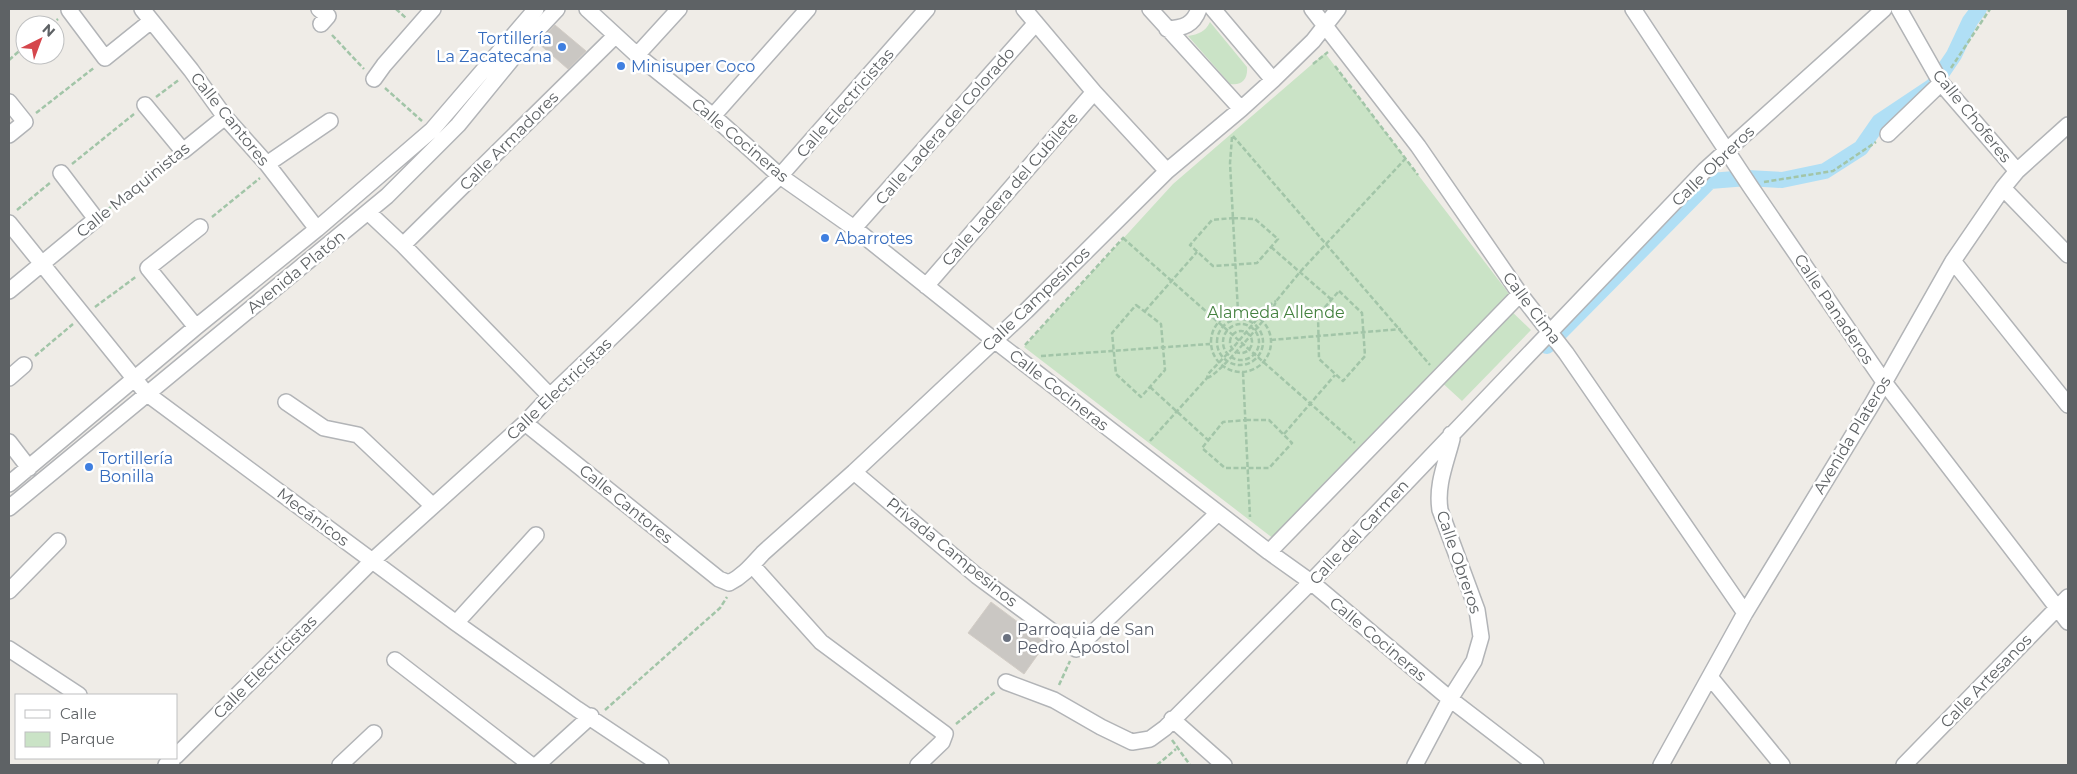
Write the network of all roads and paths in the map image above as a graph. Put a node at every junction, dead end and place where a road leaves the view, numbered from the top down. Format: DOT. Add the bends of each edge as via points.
graph roads {
  1 [pos="433,9"];
  2 [pos="536,9"];
  3 [pos="557,9"];
  4 [pos="587,9"];
  5 [pos="679,9"];
  6 [pos="808,9"];
  7 [pos="927,9"];
  8 [pos="1024,9"];
  9 [pos="1150,9"];
  10 [pos="1199,9"];
  11 [pos="1213,9"];
  12 [pos="1312,9"];
  13 [pos="1338,9"];
  14 [pos="1633,9"];
  15 [pos="1884,9"];
  16 [pos="1899,9"];
  17 [pos="1990,9"];
  18 [pos="69,10"];
  19 [pos="146,15"];
  20 [pos="1036,23"];
  21 [pos="1326,26"];
  22 [pos="1167,29"];
  23 [pos="615,36"];
  24 [pos="1340,46"];
  25 [pos="1325,53"];
  26 [pos="637,56"];
  27 [pos="105,58"];
  28 [pos="1312,65"];
  29 [pos="191,70"];
  30 [pos="374,79"];
  31 [pos="1273,80"];
  32 [pos="1942,82"];
  33 [pos="1094,92"];
  34 [pos="9,102"];
  35 [pos="145,105"];
  36 [pos="1241,109"];
  37 [pos="713,116"];
  38 [pos="225,117"];
  39 [pos="330,121"];
  40 [pos="25,122"];
  41 [pos="2068,125"];
  42 [pos="1238,130"];
  43 [pos="1888,134"];
  44 [pos="9,135"];
  45 [pos="1232,135"];
  46 [pos="1227,139"];
  47 [pos="1418,146"];
  48 [pos="183,150"];
  49 [pos="1727,150"];
  50 [pos="1405,158"];
  51 [pos="269,167"];
  52 [pos="1167,171"];
  53 [pos="2017,171"];
  54 [pos="61,173"];
  55 [pos="780,176"];
  56 [pos="1767,181"];
  57 [pos="1423,182"];
  58 [pos="2003,188"];
  59 [pos="369,213"];
  60 [pos="12,217"];
  61 [pos="1233,218"];
  62 [pos="96,219"];
  63 [pos="200,227"];
  64 [pos="854,228"];
  65 [pos="317,230"];
  66 [pos="1130,231"];
  67 [pos="1123,238"];
  68 [pos="1326,243"];
  69 [pos="404,245"];
  70 [pos="1272,247"];
  71 [pos="1197,252"];
  72 [pos="2068,255"];
  73 [pos="1953,261"];
  74 [pos="42,264"];
  75 [pos="1236,265"];
  76 [pos="148,268"];
  77 [pos="1300,272"];
  78 [pos="1171,282"];
  79 [pos="926,286"];
  80 [pos="9,292"];
  81 [pos="1520,294"];
  82 [pos="1277,300"];
  83 [pos="1332,300"];
  84 [pos="1144,312"];
  85 [pos="1238,312"];
  86 [pos="83,316"];
  87 [pos="1258,317"];
  88 [pos="1263,321"];
  89 [pos="1218,322"];
  90 [pos="1254,323"];
  91 [pos="1223,326"];
  92 [pos="1258,326"];
  93 [pos="196,327"];
  94 [pos="1250,327"];
  95 [pos="1401,329"];
  96 [pos="1227,330"];
  97 [pos="1255,330"];
  98 [pos="1246,332"];
  99 [pos="1364,332"];
  100 [pos="1551,334"];
  101 [pos="1232,335"];
  102 [pos="1250,335"];
  103 [pos="1318,336"];
  104 [pos="994,340"];
  105 [pos="1239,340"];
  106 [pos="1271,340"];
  107 [pos="1210,344"];
  108 [pos="1242,344"];
  109 [pos="1163,346"];
  110 [pos="1232,349"];
  111 [pos="1114,350"];
  112 [pos="1249,350"];
  113 [pos="1235,352"];
  114 [pos="1227,354"];
  115 [pos="1255,354"];
  116 [pos="1015,356"];
  117 [pos="1037,357"];
  118 [pos="1231,357"];
  119 [pos="1258,357"];
  120 [pos="1224,358"];
  121 [pos="1227,361"];
  122 [pos="1264,362"];
  123 [pos="1219,363"];
  124 [pos="24,365"];
  125 [pos="1223,367"];
  126 [pos="1243,372"];
  127 [pos="1336,375"];
  128 [pos="1440,376"];
  129 [pos="9,378"];
  130 [pos="1208,378"];
  131 [pos="134,380"];
  132 [pos="1884,382"];
  133 [pos="1150,387"];
  134 [pos="146,393"];
  135 [pos="550,396"];
  136 [pos="286,402"];
  137 [pos="1310,403"];
  138 [pos="2068,405"];
  139 [pos="1176,412"];
  140 [pos="1246,420"];
  141 [pos="525,423"];
  142 [pos="1284,434"];
  143 [pos="1451,434"];
  144 [pos="1208,440"];
  145 [pos="9,442"];
  146 [pos="1149,442"];
  147 [pos="1365,453"];
  148 [pos="29,468"];
  149 [pos="1248,469"];
  150 [pos="854,472"];
  151 [pos="9,484"];
  152 [pos="433,506"];
  153 [pos="9,508"];
  154 [pos="1218,513"];
  155 [pos="1250,519"];
  156 [pos="536,535"];
  157 [pos="58,541"];
  158 [pos="1269,552"];
  159 [pos="372,561"];
  160 [pos="752,565"];
  161 [pos="1311,582"];
  162 [pos="729,583"];
  163 [pos="9,591"];
  164 [pos="2068,596"];
  165 [pos="2057,608"];
  166 [pos="1744,613"];
  167 [pos="2068,622"];
  168 [pos="456,623"];
  169 [pos="9,649"];
  170 [pos="1076,649"];
  171 [pos="395,660"];
  172 [pos="1710,677"];
  173 [pos="1006,682"];
  174 [pos="1056,689"];
  175 [pos="77,694"];
  176 [pos="1450,699"];
  177 [pos="607,708"];
  178 [pos="591,716"];
  179 [pos="1168,724"];
  180 [pos="374,733"];
  181 [pos="945,734"];
  182 [pos="1176,749"];
  183 [pos="178,754"];
  184 [pos="340,765"];
  185 [pos="532,765"];
  186 [pos="536,765"];
  187 [pos="661,765"];
  188 [pos="918,765"];
  189 [pos="1157,765"];
  190 [pos="1190,765"];
  191 [pos="1224,765"];
  192 [pos="1415,765"];
  193 [pos="1536,765"];
  194 [pos="1661,765"];
  195 [pos="1782,765"];
  196 [pos="1904,765"];
  1 -- 30 [label="street"];
  2 -- 65 [label="street, Avenida Platón" via="432,130"];
  3 -- 59 [label="street, Avenida Platón" via="458,125"];
  4 -- 23 [label="street, Calle Cocineras"];
  5 -- 26 [label="street"];
  6 -- 37 [label="street"];
  7 -- 55 [label="street, Calle Electricistas"];
  8 -- 20 [label="street"];
  9 -- 22 [label="street"];
  10 -- 22 [label="street" via="1196,19 1186,27"];
  11 -- 31 [label="street"];
  12 -- 21 [label="street, Calle Cima"];
  13 -- 21 [label="street, Calle Campesinos"];
  14 -- 49 [label="street, Calle Panaderos"];
  15 -- 49 [label="street, Calle Obreros"];
  16 -- 32 [label="street, Calle Choferes"];
  17 -- 32 [label="path"];
  18 -- 27 [label="street"];
  19 -- 27 [label="street"];
  19 -- 29 [label="street, Calle Cantores"];
  20 -- 33 [label="street"];
  20 -- 64 [label="street, Calle Ladera del Colorado"];
  21 -- 24 [label="street, Calle Cima"];
  21 -- 31 [label="street, Calle Campesinos"];
  22 -- 36 [label="street"];
  23 -- 26 [label="street, Calle Cocineras"];
  23 -- 69 [label="street, Calle Armadores"];
  24 -- 25 [label="path"];
  24 -- 47 [label="street, Calle Cima"];
  25 -- 28 [label="path"];
  25 -- 50 [label="path"];
  26 -- 37 [label="street, Calle Cocineras"];
  27 -- 40 [label="path"];
  29 -- 35 [label="path"];
  29 -- 38 [label="street, Calle Cantores"];
  31 -- 36 [label="street, Calle Campesinos"];
  32 -- 43 [label="street"];
  32 -- 53 [label="street, Calle Choferes"];
  33 -- 52 [label="street"];
  33 -- 79 [label="street, Calle Ladera del Cubilete"];
  34 -- 40 [label="street"];
  35 -- 48 [label="street"];
  35 -- 54 [label="path"];
  36 -- 52 [label="street, Calle Campesinos"];
  37 -- 55 [label="street, Calle Cocineras"];
  38 -- 48 [label="street, Calle Maquinistas"];
  38 -- 51 [label="street, Calle Cantores"];
  39 -- 51 [label="street"];
  40 -- 44 [label="street"];
  41 -- 53 [label="street, Avenida Plateros"];
  42 -- 45 [label="path"];
  43 -- 56 [label="path" via="1832,171"];
  45 -- 46 [label="path"];
  45 -- 61 [label="path"];
  45 -- 68 [label="path"];
  47 -- 50 [label="path"];
  47 -- 81 [label="street, Calle Cima"];
  48 -- 62 [label="path, Calle Maquinistas"];
  49 -- 100 [label="street, Calle Obreros"];
  49 -- 132 [label="street, Calle Panaderos"];
  50 -- 57 [label="path"];
  50 -- 68 [label="path"];
  51 -- 63 [label="path"];
  51 -- 65 [label="street, Calle Cantores"];
  52 -- 104 [label="street, Calle Campesinos"];
  53 -- 58 [label="street, Avenida Plateros"];
  54 -- 60 [label="path"];
  54 -- 62 [label="street"];
  55 -- 64 [label="street, Calle Cocineras"];
  55 -- 135 [label="street, Calle Electricistas"];
  58 -- 72 [label="street, Calle Choferes"];
  58 -- 73 [label="street, Avenida Plateros"];
  59 -- 69 [label="street"];
  59 -- 134 [label="street, Avenida Platón"];
  60 -- 74 [label="street, Mecánicos"];
  61 -- 70 [label="path" via="1255,219 1278,239"];
  61 -- 71 [label="path" via="1212,220 1190,245"];
  61 -- 75 [label="path"];
  62 -- 74 [label="street, Calle Maquinistas"];
  63 -- 76 [label="street"];
  64 -- 79 [label="street, Calle Cocineras"];
  65 -- 93 [label="street, Avenida Platón"];
  66 -- 67 [label="path"];
  67 -- 78 [label="path"];
  67 -- 116 [label="path"];
  68 -- 77 [label="path"];
  68 -- 95 [label="path"];
  69 -- 135 [label="street"];
  70 -- 75 [label="path" via="1257,263"];
  70 -- 77 [label="path"];
  71 -- 75 [label="path" via="1213,266"];
  71 -- 78 [label="path"];
  73 -- 132 [label="street, Avenida Plateros"];
  73 -- 138 [label="street"];
  74 -- 80 [label="street, Calle Maquinistas"];
  74 -- 86 [label="street, Mecánicos"];
  75 -- 85 [label="path"];
  76 -- 86 [label="path"];
  76 -- 93 [label="street"];
  77 -- 82 [label="path"];
  77 -- 83 [label="path"];
  78 -- 84 [label="path"];
  78 -- 89 [label="path"];
  79 -- 104 [label="street, Calle Cocineras"];
  81 -- 100 [label="street, Calle Cima"];
  81 -- 128 [label="street"];
  82 -- 87 [label="path"];
  82 -- 88 [label="path"];
  83 -- 99 [label="path" via="1339,292 1362,313"];
  83 -- 103 [label="path" via="1318,315"];
  84 -- 109 [label="path" via="1161,324"];
  84 -- 111 [label="path" via="1136,305 1112,333"];
  85 -- 87 [label="path"];
  85 -- 89 [label="path"];
  86 -- 124 [label="path"];
  86 -- 131 [label="street, Mecánicos"];
  87 -- 88 [label="path"];
  87 -- 90 [label="path"];
  88 -- 92 [label="path"];
  88 -- 106 [label="path"];
  89 -- 91 [label="path"];
  89 -- 107 [label="path"];
  90 -- 91 [label="path" via="1238,318"];
  90 -- 92 [label="path"];
  90 -- 94 [label="path"];
  91 -- 96 [label="path"];
  91 -- 120 [label="path" via="1217,342"];
  92 -- 97 [label="path"];
  92 -- 119 [label="path" via="1264,342"];
  93 -- 131 [label="street, Avenida Platón"];
  94 -- 96 [label="path" via="1238,324"];
  94 -- 97 [label="path"];
  94 -- 98 [label="path"];
  95 -- 99 [label="path"];
  95 -- 128 [label="path"];
  96 -- 101 [label="path"];
  96 -- 114 [label="path" via="1222,342"];
  97 -- 102 [label="path"];
  97 -- 115 [label="path" via="1259,342"];
  98 -- 101 [label="path" via="1238,331"];
  98 -- 102 [label="path"];
  98 -- 105 [label="path"];
  99 -- 103 [label="path"];
  99 -- 127 [label="path" via="1364,356 1343,381"];
  100 -- 143 [label="street, Calle del Carmen"];
  100 -- 166 [label="street, Calle Cima"];
  101 -- 105 [label="path"];
  101 -- 110 [label="path" via="1229,342"];
  102 -- 108 [label="path"];
  102 -- 112 [label="path"];
  103 -- 106 [label="path"];
  103 -- 127 [label="path" via="1319,359"];
  104 -- 116 [label="street, Calle Cocineras"];
  104 -- 150 [label="street, Calle Campesinos"];
  105 -- 108 [label="path"];
  105 -- 110 [label="path"];
  106 -- 122 [label="path" via="1270,352"];
  107 -- 109 [label="path"];
  107 -- 123 [label="path"];
  108 -- 112 [label="path"];
  108 -- 113 [label="path"];
  109 -- 111 [label="path"];
  109 -- 133 [label="path" via="1165,370"];
  110 -- 113 [label="path"];
  110 -- 114 [label="path"];
  111 -- 117 [label="path"];
  111 -- 133 [label="path" via="1116,374 1141,397"];
  112 -- 113 [label="path"];
  112 -- 115 [label="path"];
  113 -- 118 [label="path"];
  114 -- 118 [label="path"];
  114 -- 120 [label="path"];
  115 -- 118 [label="path" via="1244,360"];
  115 -- 119 [label="path"];
  116 -- 154 [label="street, Calle Cocineras"];
  118 -- 121 [label="path"];
  119 -- 121 [label="path" via="1244,365"];
  119 -- 122 [label="path"];
  120 -- 121 [label="path"];
  120 -- 123 [label="path"];
  121 -- 125 [label="path"];
  122 -- 126 [label="path"];
  122 -- 137 [label="path"];
  123 -- 125 [label="path"];
  123 -- 130 [label="path"];
  124 -- 129 [label="street"];
  125 -- 126 [label="path"];
  125 -- 130 [label="path"];
  126 -- 140 [label="path"];
  127 -- 137 [label="path"];
  128 -- 147 [label="street"];
  130 -- 139 [label="path"];
  131 -- 134 [label="street, Mecánicos"];
  131 -- 148 [label="street, Avenida Platón"];
  132 -- 165 [label="street, Calle Panaderos"];
  132 -- 166 [label="street, Avenida Plateros"];
  133 -- 139 [label="path"];
  134 -- 153 [label="street, Avenida Platón"];
  134 -- 159 [label="street, Mecánicos"];
  135 -- 141 [label="street, Calle Electricistas"];
  136 -- 152 [label="street" via="324,428 358,435"];
  137 -- 142 [label="path"];
  137 -- 147 [label="path"];
  139 -- 144 [label="path"];
  139 -- 146 [label="path"];
  140 -- 142 [label="path" via="1269,420"];
  140 -- 144 [label="path" via="1224,422"];
  140 -- 149 [label="path"];
  141 -- 152 [label="street, Calle Electricistas"];
  141 -- 162 [label="street, Calle Cantores"];
  142 -- 149 [label="path" via="1292,443 1269,468"];
  143 -- 161 [label="street, Calle del Carmen"];
  143 -- 176 [label="street, Calle Obreros" via="1438,497 1477,610 1482,637 1474,661"];
  144 -- 149 [label="path" via="1202,448 1225,468"];
  145 -- 148 [label="street"];
  147 -- 158 [label="street"];
  148 -- 151 [label="street, Avenida Platón"];
  149 -- 155 [label="path"];
  150 -- 160 [label="street, Calle Campesinos"];
  150 -- 170 [label="street, Privada Campesinos" via="977,576"];
  152 -- 159 [label="street, Calle Electricistas"];
  154 -- 158 [label="street, Calle Cocineras"];
  154 -- 170 [label="street"];
  156 -- 168 [label="street"];
  157 -- 163 [label="street"];
  158 -- 161 [label="street, Calle Cocineras"];
  159 -- 168 [label="street, Mecánicos"];
  159 -- 183 [label="street, Calle Electricistas"];
  160 -- 162 [label="street, Calle Campesinos"];
  160 -- 181 [label="street" via="821,642"];
  161 -- 176 [label="street, Calle Cocineras"];
  161 -- 179 [label="street, Calle del Carmen"];
  162 -- 177 [label="path" via="727,596 720,608"];
  164 -- 165 [label="street, Calle Artesanos"];
  165 -- 167 [label="street, Calle Panaderos"];
  165 -- 196 [label="street, Calle Artesanos"];
  166 -- 172 [label="street, Avenida Plateros"];
  168 -- 178 [label="street, Mecánicos"];
  169 -- 175 [label="street"];
  170 -- 174 [label="path"];
  171 -- 185 [label="street"];
  172 -- 194 [label="street, Avenida Plateros"];
  172 -- 195 [label="street"];
  173 -- 179 [label="street, Calle del Carmen" via="1054,700 1132,742 1150,739"];
  173 -- 181 [label="path"];
  176 -- 192 [label="street, Calle Obreros"];
  176 -- 193 [label="street, Calle Cocineras"];
  178 -- 186 [label="street"];
  178 -- 187 [label="street, Mecánicos"];
  179 -- 182 [label="path"];
  179 -- 191 [label="street"];
  180 -- 184 [label="street"];
  181 -- 188 [label="street" via="942,742"];
  182 -- 189 [label="path"];
  182 -- 190 [label="path"];
}
